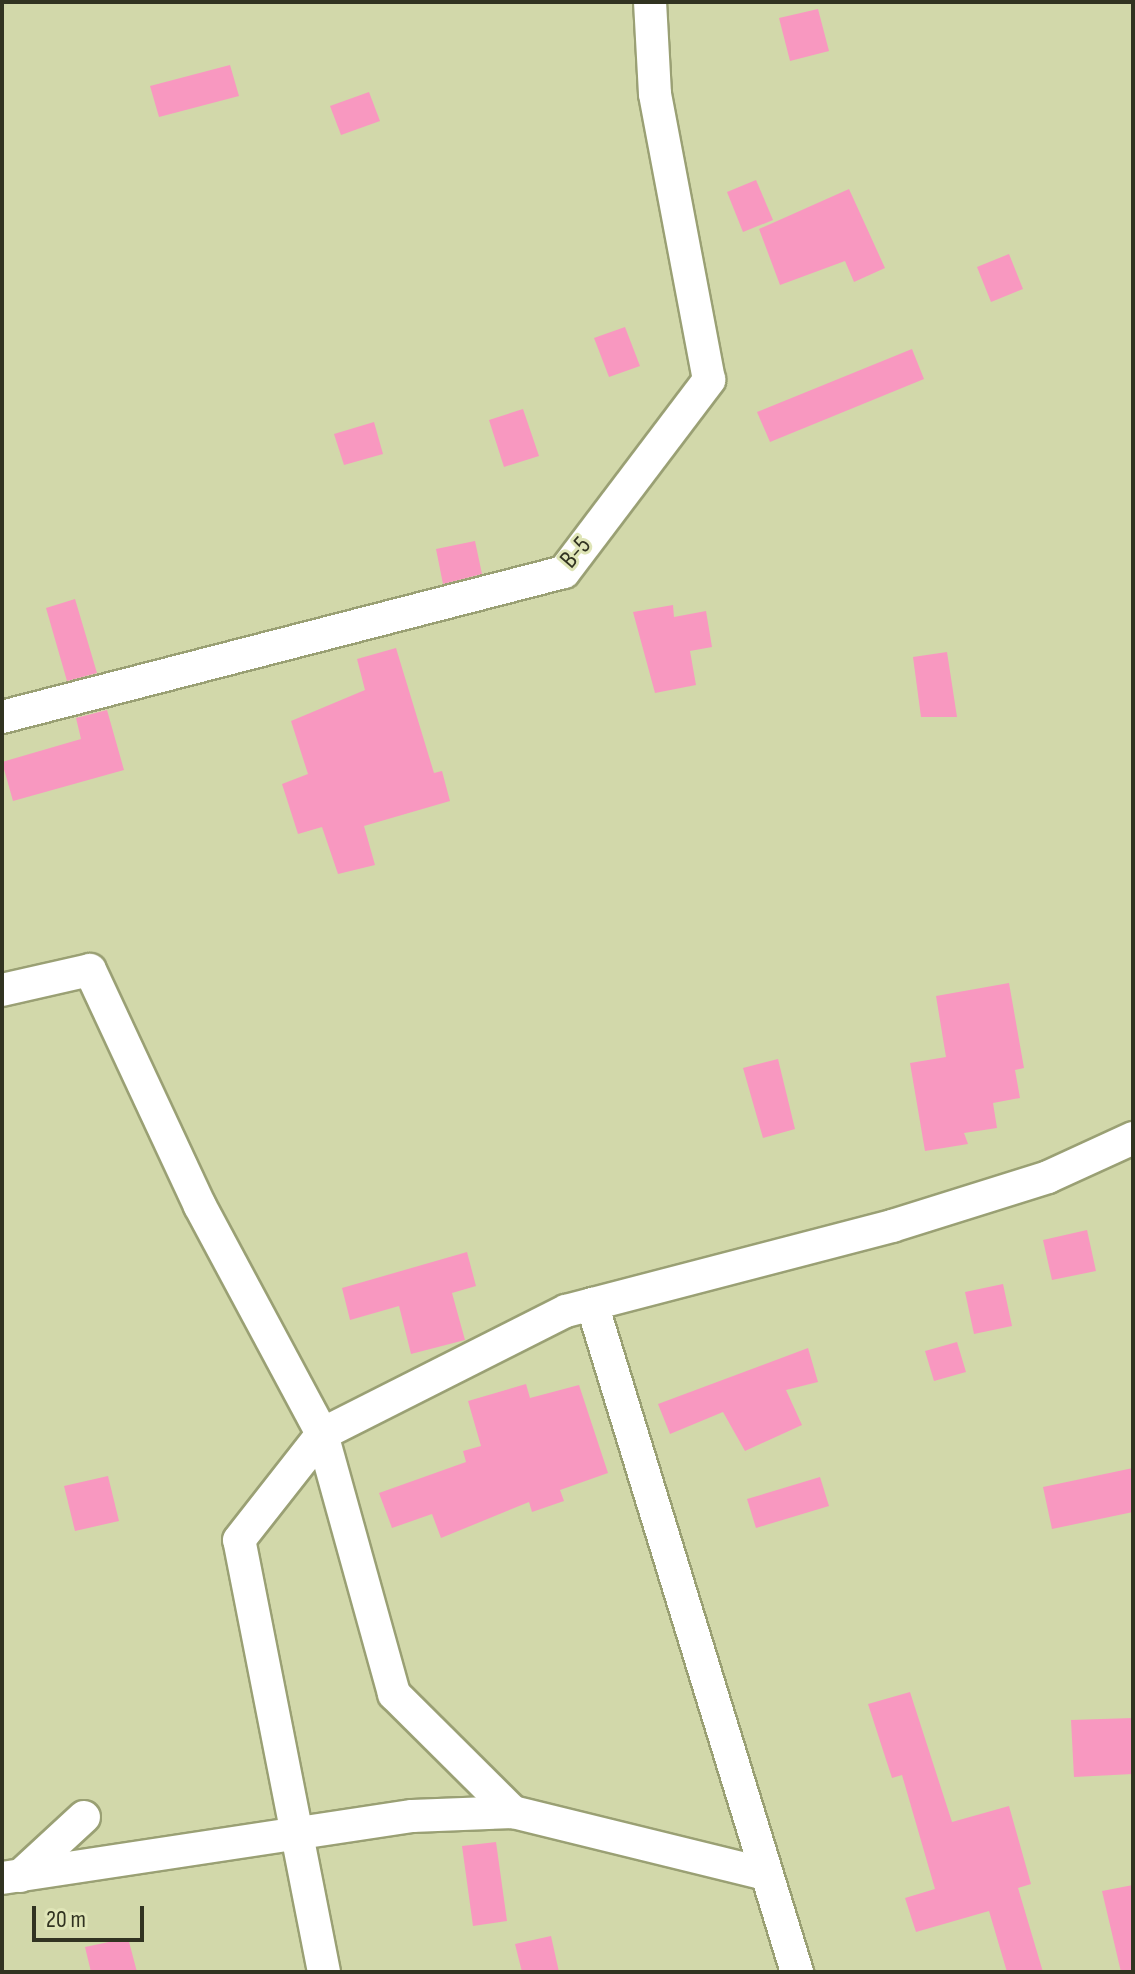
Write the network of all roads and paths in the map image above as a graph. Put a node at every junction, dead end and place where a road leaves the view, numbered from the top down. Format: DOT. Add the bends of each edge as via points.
graph roads {
  1 [pos="650,2"];
  2 [pos="2,717"];
  3 [pos="2,990"];
  4 [pos="1133,1138"];
  5 [pos="592,1304"];
  6 [pos="322,1434"];
  7 [pos="513,1812"];
  8 [pos="84,1817"];
  9 [pos="295,1838"];
  10 [pos="766,1874"];
  11 [pos="11,1877"];
  12 [pos="324,1972"];
  13 [pos="797,1972"];
  1 -- 2 [label="street, B-5" via="655,94 709,380 564,572"];
  3 -- 6 [label="street" via="90,970 200,1206"];
  4 -- 5 [label="street" via="1048,1177 892,1226"];
  5 -- 6 [label="street"];
  5 -- 10 [label="street"];
  6 -- 7 [label="street" via="394,1694"];
  6 -- 9 [label="street" via="239,1540"];
  7 -- 9 [label="street" via="412,1816"];
  7 -- 10 [label="street"];
  8 -- 11 [label="street"];
  9 -- 11 [label="street"];
  9 -- 12 [label="street"];
  10 -- 13 [label="street"];
}
